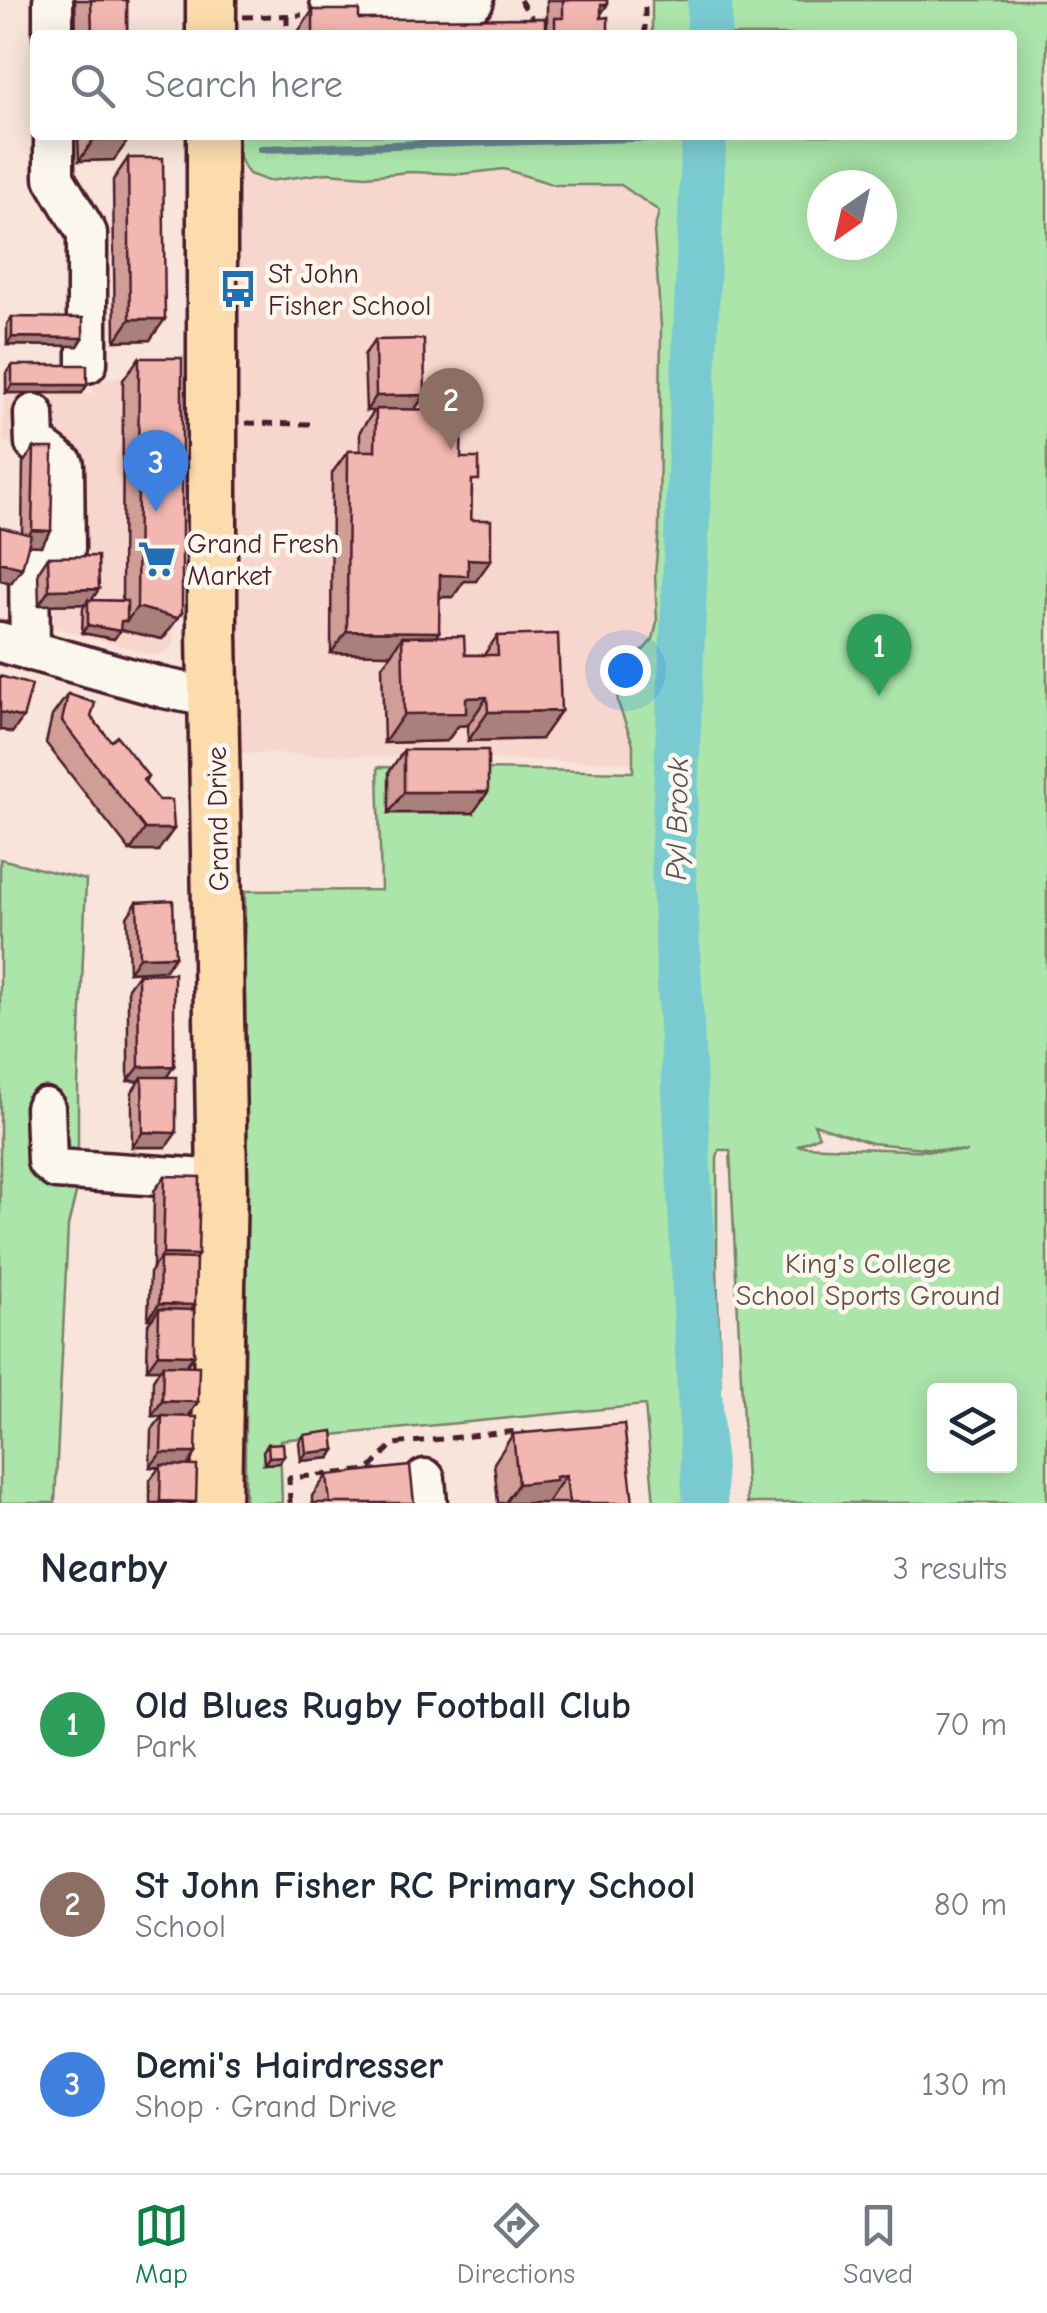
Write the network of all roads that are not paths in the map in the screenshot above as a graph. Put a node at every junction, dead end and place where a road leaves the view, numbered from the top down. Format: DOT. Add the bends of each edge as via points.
graph roads {
  1 [pos="53,0"];
  2 [pos="330,0"];
  3 [pos="474,0"];
  4 [pos="53,30"];
  5 [pos="54,140"];
  6 [pos="212,140"];
  7 [pos="87,363"];
  8 [pos="34,414"];
  9 [pos="15,646"];
  10 [pos="214,698"];
  11 [pos="44,1108"];
  12 [pos="222,1180"];
  13 [pos="216,1503"];
  1 -- 4 [label="street"];
  2 -- 3 [label="street"];
  5 -- 7 [label="street" via="54,178 87,233"];
  6 -- 10 [label="main road, Grand Drive"];
  8 -- 9 [label="street" via="35,443 64,465 65,549 29,568"];
  9 -- 10 [label="street"];
  10 -- 12 [label="main road, Grand Drive"];
  11 -- 12 [label="street" via="47,1161 56,1169"];
  12 -- 13 [label="main road, Grand Drive"];
}
